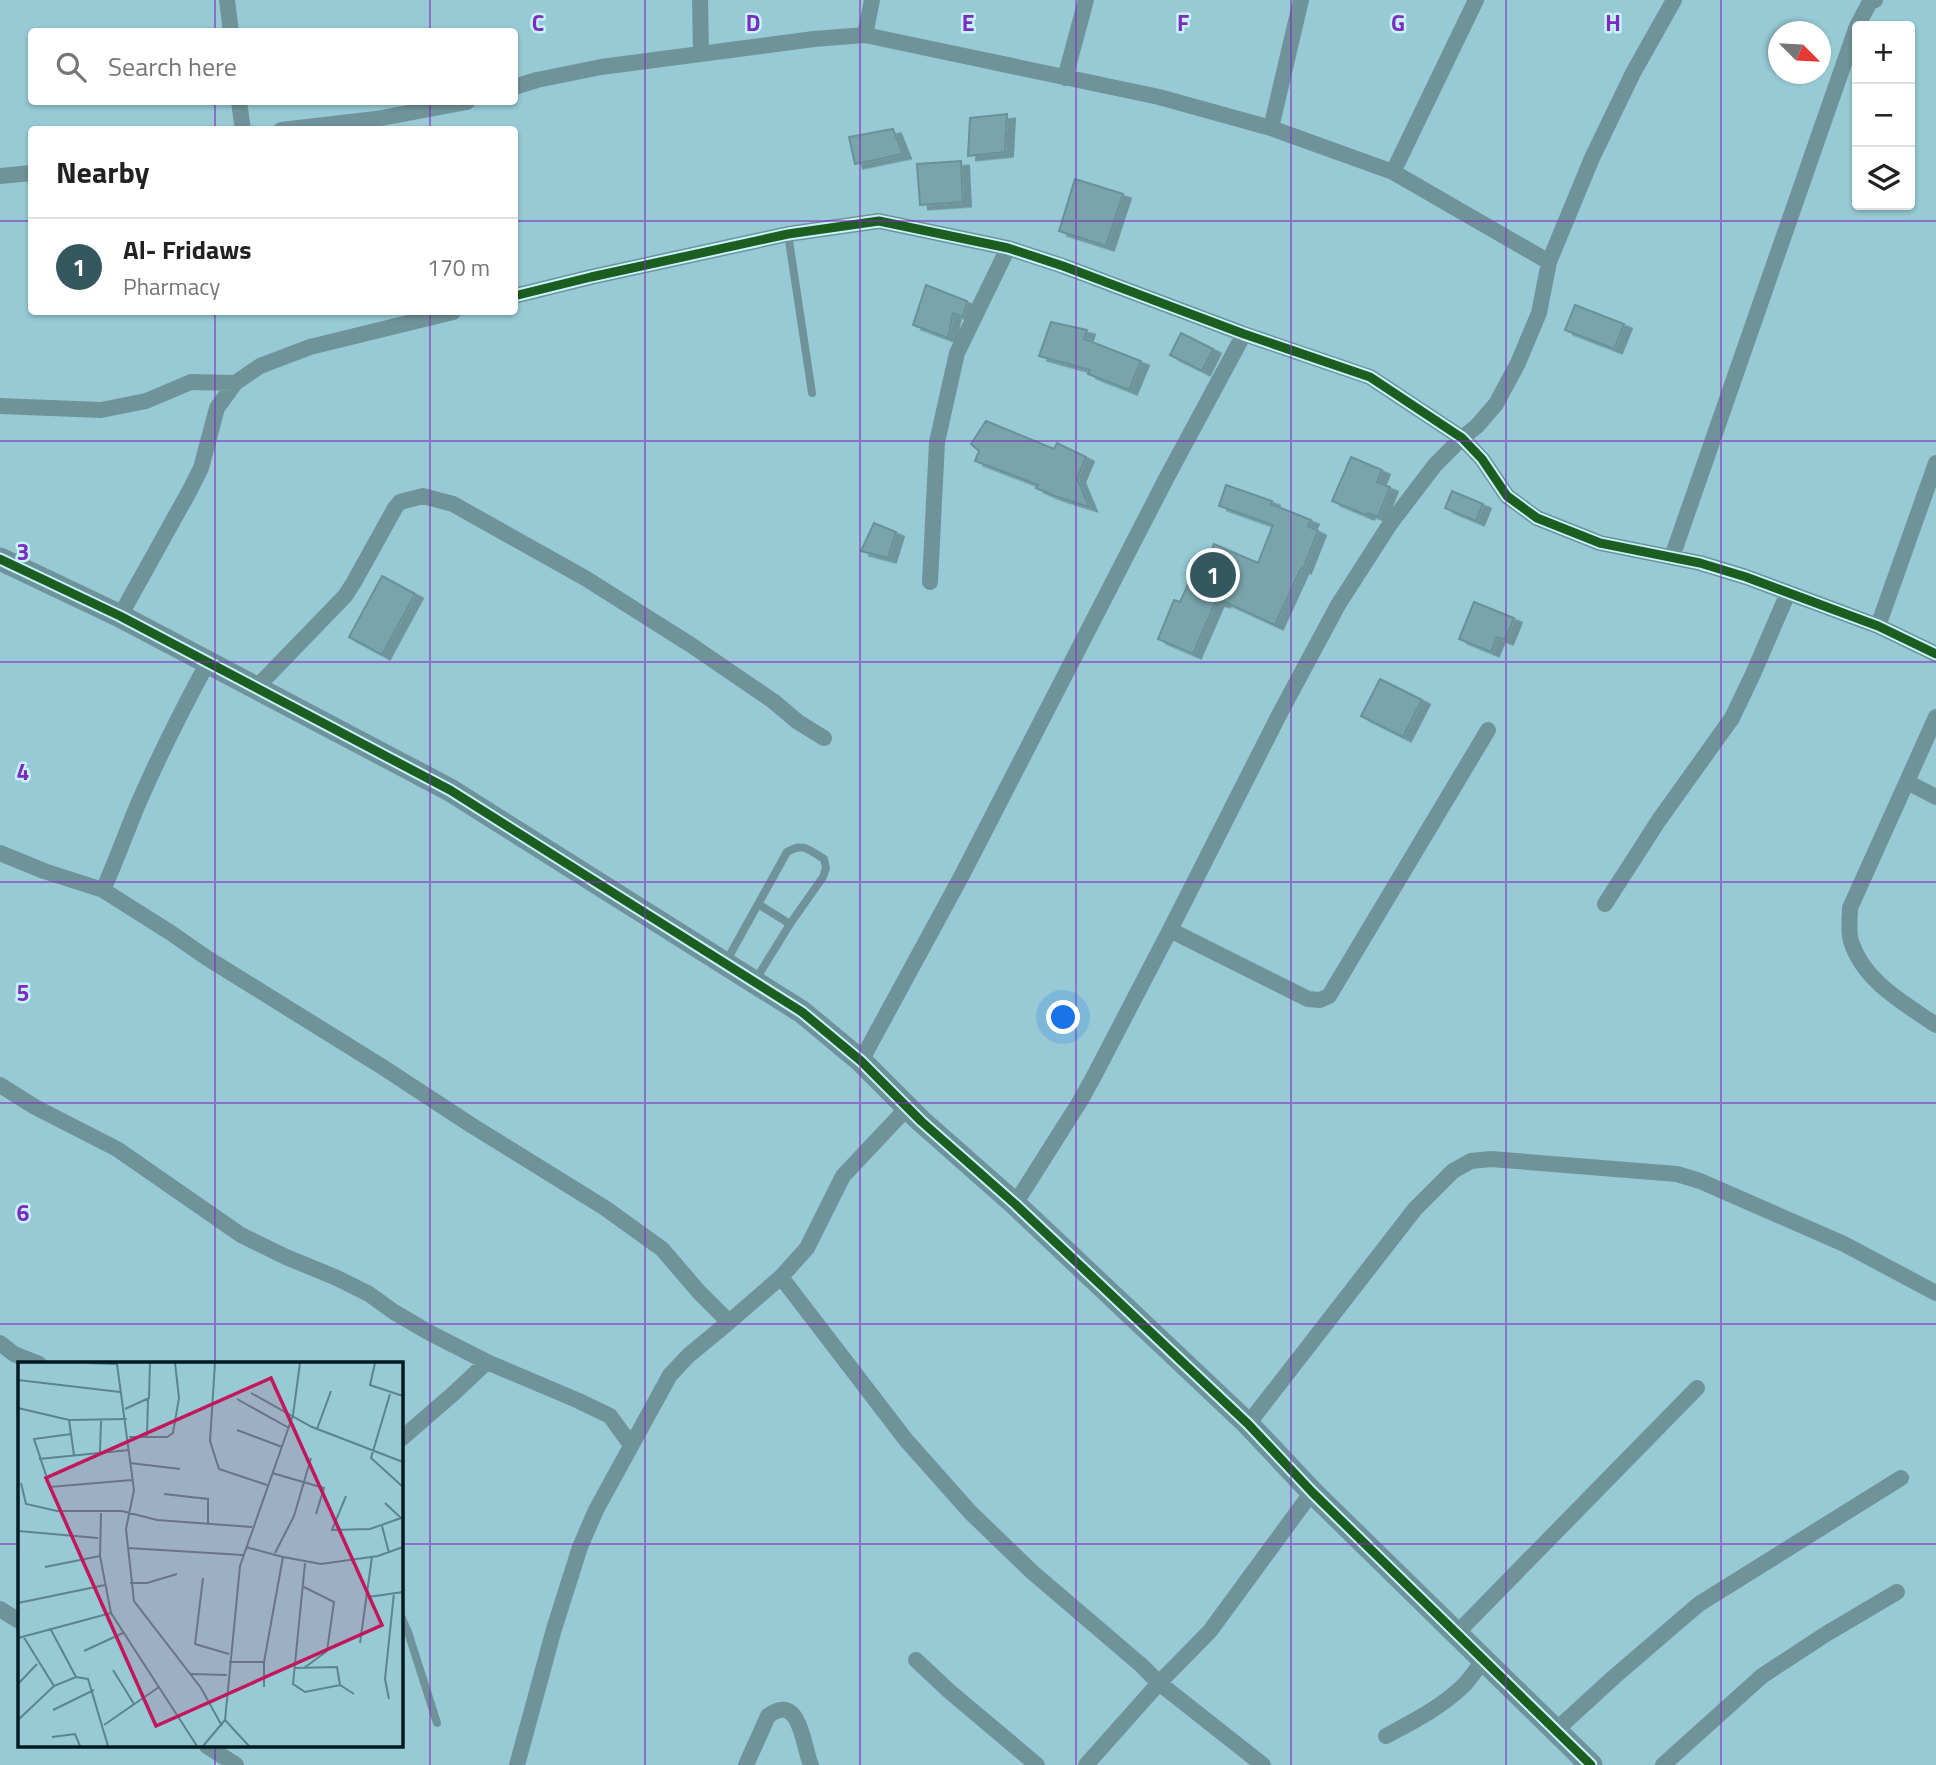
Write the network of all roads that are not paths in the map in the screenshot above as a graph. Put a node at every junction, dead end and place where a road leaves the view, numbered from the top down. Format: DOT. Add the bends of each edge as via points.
graph roads {
  1 [pos="227,0"];
  2 [pos="700,0"];
  3 [pos="872,0"];
  4 [pos="1086,0"];
  5 [pos="1301,0"];
  6 [pos="1476,0"];
  7 [pos="1674,0"];
  8 [pos="1875,0"];
  9 [pos="1860,21"];
  10 [pos="230,28"];
  11 [pos="865,35"];
  12 [pos="1852,40"];
  13 [pos="701,53"];
  14 [pos="1065,78"];
  15 [pos="518,86"];
  16 [pos="239,105"];
  17 [pos="451,105"];
  18 [pos="242,126"];
  19 [pos="316,126"];
  20 [pos="1271,128"];
  21 [pos="1394,172"];
  22 [pos="28,173"];
  23 [pos="0,176"];
  24 [pos="788,234"];
  25 [pos="1008,248"];
  26 [pos="1549,262"];
  27 [pos="518,295"];
  28 [pos="441,315"];
  29 [pos="1244,334"];
  30 [pos="235,383"];
  31 [pos="812,393"];
  32 [pos="0,406"];
  33 [pos="1462,438"];
  34 [pos="1936,463"];
  35 [pos="1672,557"];
  36 [pos="0,559"];
  37 [pos="930,582"];
  38 [pos="1788,593"];
  39 [pos="120,616"];
  40 [pos="1878,626"];
  41 [pos="1936,654"];
  42 [pos="208,662"];
  43 [pos="256,688"];
  44 [pos="1936,717"];
  45 [pos="1488,730"];
  46 [pos="824,738"];
  47 [pos="1907,782"];
  48 [pos="1936,797"];
  49 [pos="0,853"];
  50 [pos="103,890"];
  51 [pos="758,904"];
  52 [pos="1605,904"];
  53 [pos="790,924"];
  54 [pos="1170,930"];
  55 [pos="725,963"];
  56 [pos="755,982"];
  57 [pos="1936,1025"];
  58 [pos="861,1061"];
  59 [pos="0,1085"];
  60 [pos="908,1107"];
  61 [pos="1015,1204"];
  62 [pos="781,1277"];
  63 [pos="1936,1293"];
  64 [pos="729,1322"];
  65 [pos="0,1343"];
  66 [pos="33,1362"];
  67 [pos="487,1362"];
  68 [pos="1697,1388"];
  69 [pos="1248,1424"];
  70 [pos="402,1438"];
  71 [pos="631,1446"];
  72 [pos="1901,1478"];
  73 [pos="1312,1492"];
  74 [pos="1896,1592"];
  75 [pos="0,1609"];
  76 [pos="402,1618"];
  77 [pos="18,1621"];
  78 [pos="1456,1634"];
  79 [pos="916,1660"];
  80 [pos="1483,1661"];
  81 [pos="1159,1684"];
  82 [pos="437,1723"];
  83 [pos="1555,1731"];
  84 [pos="1386,1736"];
  85 [pos="211,1748"];
  86 [pos="227,1762"];
  87 [pos="517,1765"];
  88 [pos="746,1765"];
  89 [pos="811,1765"];
  90 [pos="1037,1765"];
  91 [pos="1086,1765"];
  92 [pos="1263,1765"];
  93 [pos="1591,1765"];
  94 [pos="1663,1765"];
  1 -- 10 [label="street"];
  2 -- 13 [label="street"];
  3 -- 11 [label="street"];
  4 -- 14 [label="street"];
  5 -- 20 [label="street"];
  6 -- 21 [label="street"];
  7 -- 26 [label="street" via="1592,158"];
  8 -- 9 [label="street"];
  11 -- 13 [label="street"];
  11 -- 14 [label="street"];
  12 -- 35 [label="street"];
  13 -- 15 [label="street" via="601,67"];
  14 -- 20 [label="street" via="1159,97"];
  16 -- 18 [label="street"];
  17 -- 19 [label="street"];
  20 -- 21 [label="street"];
  21 -- 26 [label="street"];
  22 -- 23 [label="street"];
  24 -- 25 [label="street" via="879,221"];
  24 -- 27 [label="street"];
  24 -- 31 [label="lane"];
  25 -- 29 [label="street"];
  25 -- 37 [label="street" via="957,354 937,442"];
  26 -- 33 [label="street" via="1539,313 1518,363 1496,404"];
  28 -- 30 [label="street" via="310,347 260,366"];
  29 -- 33 [label="street" via="1370,376"];
  29 -- 58 [label="street"];
  30 -- 32 [label="street" via="191,382 146,401 101,410"];
  30 -- 39 [label="street" via="217,408 190,491"];
  33 -- 35 [label="street" via="1507,496 1537,519 1600,542"];
  33 -- 54 [label="street" via="1390,524 1338,605"];
  34 -- 40 [label="street"];
  35 -- 38 [label="street"];
  36 -- 39 [label="street"];
  38 -- 40 [label="street"];
  38 -- 52 [label="street" via="1732,718"];
  39 -- 42 [label="street"];
  40 -- 41 [label="street"];
  42 -- 43 [label="street"];
  42 -- 50 [label="street" via="182,710"];
  43 -- 46 [label="street" via="345,596 400,502 423,496 453,504 585,578"];
  43 -- 55 [label="street" via="450,790"];
  44 -- 47 [label="street"];
  45 -- 54 [label="street" via="1329,996 1308,999"];
  47 -- 48 [label="street"];
  47 -- 57 [label="street" via="1850,908 1850,939 1885,991"];
  49 -- 50 [label="street"];
  50 -- 64 [label="street" via="606,1208 662,1249"];
  51 -- 53 [label="lane"];
  51 -- 53 [label="lane" via="787,852 804,847 824,859 823,877"];
  51 -- 55 [label="lane"];
  53 -- 56 [label="lane"];
  54 -- 61 [label="street" via="1079,1102"];
  55 -- 56 [label="street"];
  56 -- 58 [label="street" via="802,1012"];
  58 -- 60 [label="street"];
  59 -- 67 [label="street" via="117,1149 240,1236 369,1294"];
  60 -- 61 [label="street"];
  60 -- 62 [label="street" via="843,1176 807,1248"];
  61 -- 69 [label="street"];
  62 -- 64 [label="street"];
  62 -- 81 [label="street" via="906,1440 970,1512"];
  63 -- 69 [label="street" via="1844,1244 1677,1174 1471,1161 1453,1171 1415,1209"];
  64 -- 71 [label="street" via="670,1375"];
  65 -- 66 [label="street"];
  67 -- 70 [label="street"];
  67 -- 71 [label="street" via="610,1416"];
  68 -- 78 [label="street"];
  69 -- 73 [label="street"];
  71 -- 87 [label="street" via="580,1547"];
  72 -- 83 [label="street" via="1699,1604"];
  73 -- 78 [label="street"];
  73 -- 81 [label="street" via="1210,1631"];
  74 -- 94 [label="street" via="1762,1676"];
  75 -- 77 [label="street"];
  76 -- 82 [label="lane"];
  78 -- 80 [label="street"];
  79 -- 90 [label="street"];
  80 -- 83 [label="street"];
  80 -- 84 [label="street" via="1450,1698"];
  81 -- 91 [label="street"];
  81 -- 92 [label="street"];
  83 -- 93 [label="street"];
  85 -- 86 [label="street"];
  88 -- 89 [label="street" via="768,1716 780,1710 796,1717"];
}
